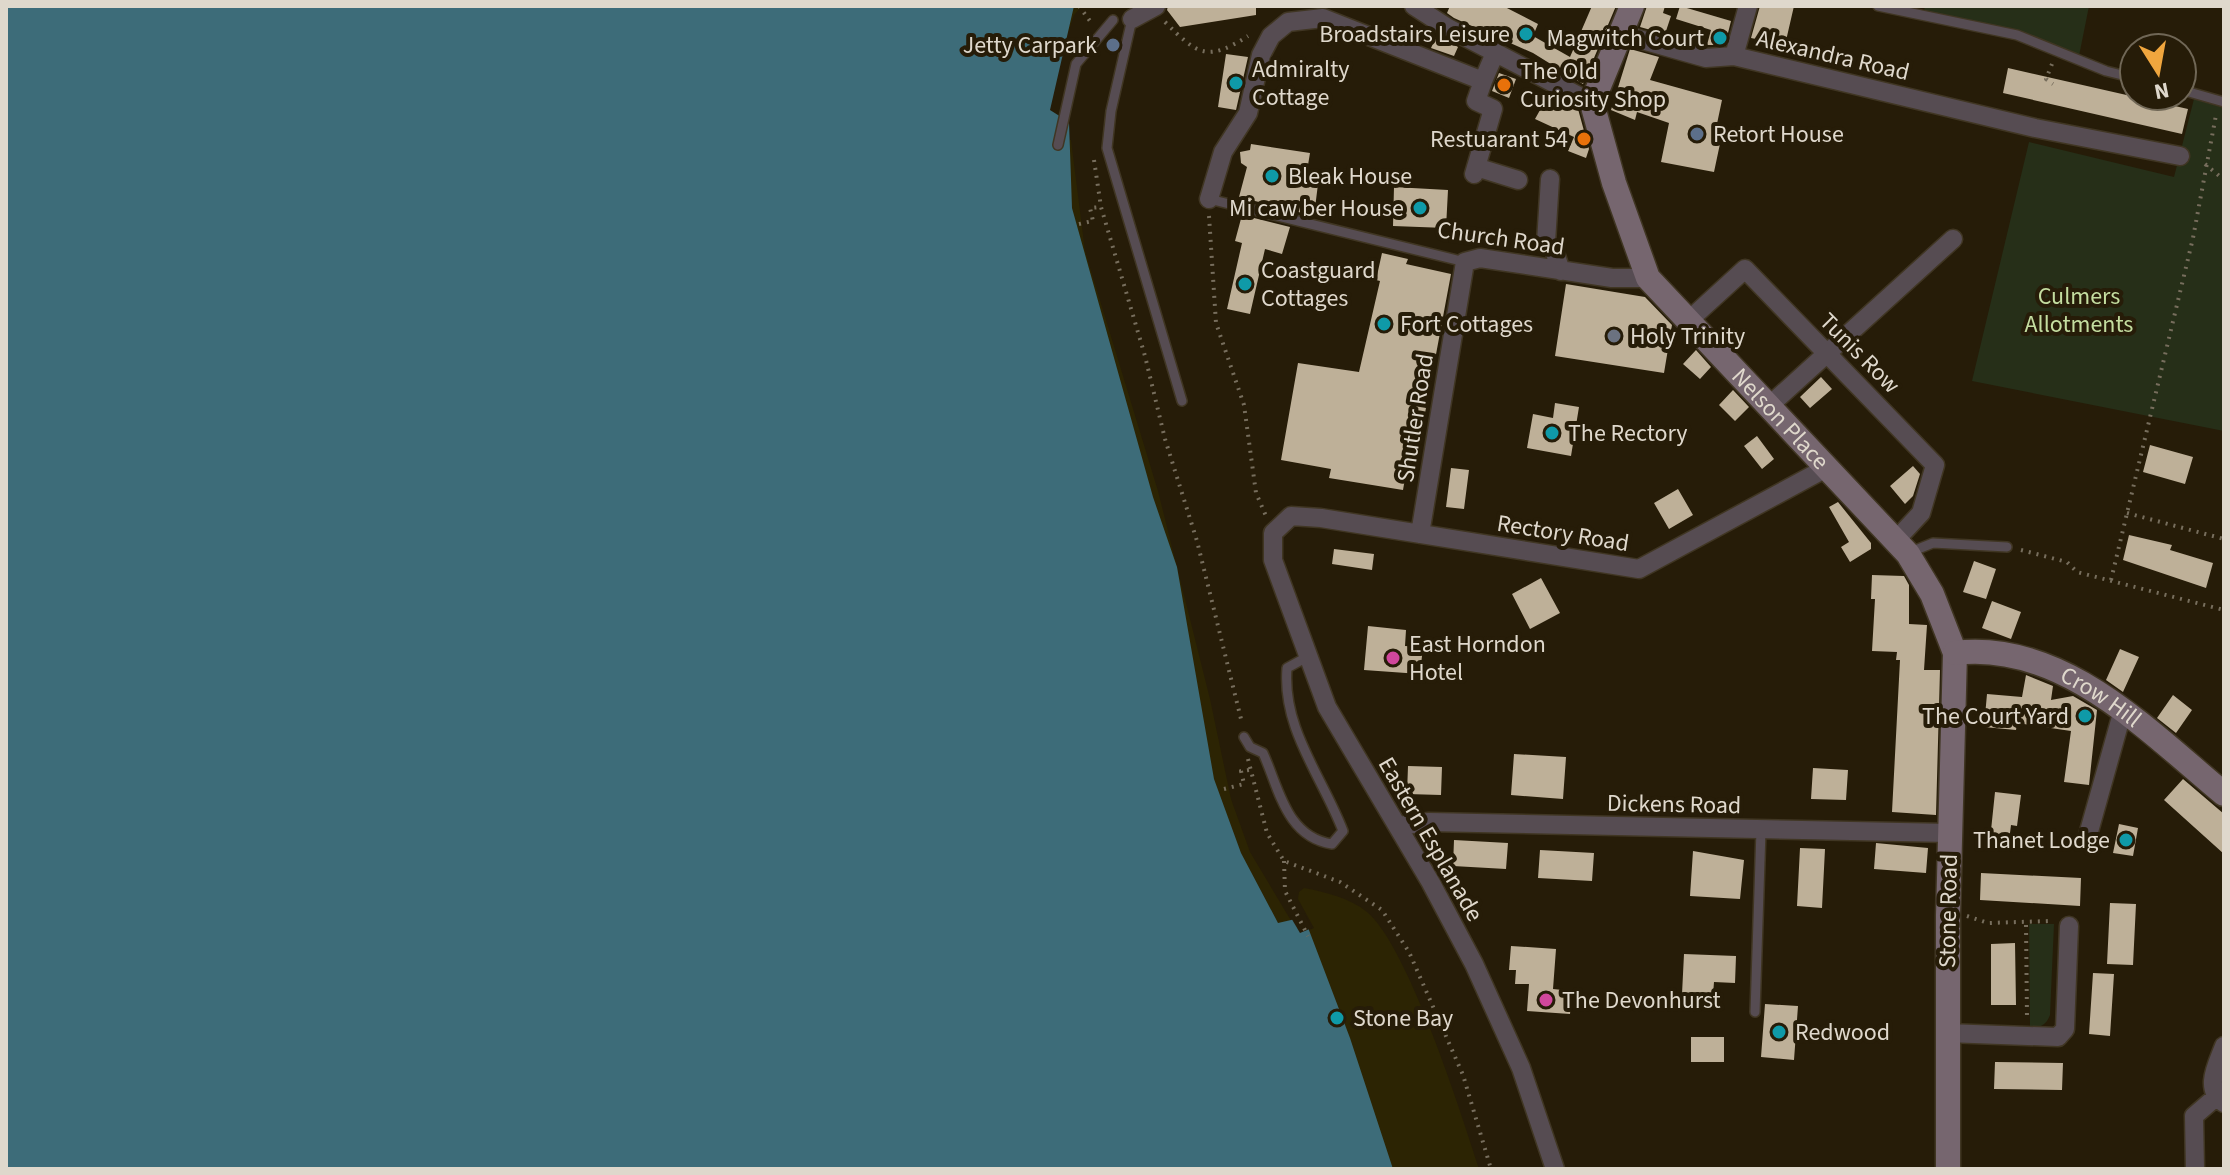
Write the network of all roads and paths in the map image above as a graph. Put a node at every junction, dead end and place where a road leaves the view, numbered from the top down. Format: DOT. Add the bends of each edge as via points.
graph roads {
  1 [pos="1079,6"];
  2 [pos="1414,6"];
  3 [pos="1632,6"];
  4 [pos="1748,6"];
  5 [pos="1878,6"];
  6 [pos="1158,12"];
  7 [pos="1132,19"];
  8 [pos="1113,20"];
  9 [pos="1090,21"];
  10 [pos="1288,22"];
  11 [pos="1621,34"];
  12 [pos="1495,53"];
  13 [pos="1734,56"];
  14 [pos="2118,74"];
  15 [pos="1483,81"];
  16 [pos="2198,95"];
  17 [pos="2221,102"];
  18 [pos="1592,103"];
  19 [pos="1058,145"];
  20 [pos="1092,148"];
  21 [pos="2180,156"];
  22 [pos="2205,164"];
  23 [pos="1550,179"];
  24 [pos="1518,180"];
  25 [pos="2224,180"];
  26 [pos="1209,199"];
  27 [pos="1101,207"];
  28 [pos="1079,224"];
  29 [pos="1953,239"];
  30 [pos="1465,262"];
  31 [pos="1561,271"];
  32 [pos="1648,278"];
  33 [pos="1687,322"];
  34 [pos="1826,354"];
  35 [pos="1182,401"];
  36 [pos="1769,406"];
  37 [pos="1828,467"];
  38 [pos="2127,513"];
  39 [pos="1273,533"];
  40 [pos="1420,534"];
  41 [pos="2224,539"];
  42 [pos="1902,547"];
  43 [pos="2007,547"];
  44 [pos="2111,580"];
  45 [pos="2224,610"];
  46 [pos="1955,653"];
  47 [pos="1307,657"];
  48 [pos="2123,710"];
  49 [pos="1244,737"];
  50 [pos="1249,770"];
  51 [pos="1224,789"];
  52 [pos="2224,794"];
  53 [pos="1398,826"];
  54 [pos="1761,830"];
  55 [pos="1949,833"];
  56 [pos="2088,835"];
  57 [pos="1284,861"];
  58 [pos="1969,916"];
  59 [pos="2026,925"];
  60 [pos="2069,926"];
  61 [pos="1308,936"];
  62 [pos="1755,1012"];
  63 [pos="1947,1033"];
  64 [pos="2027,1035"];
  65 [pos="2224,1046"];
  66 [pos="2220,1100"];
  67 [pos="1491,1169"];
  68 [pos="1555,1169"];
  69 [pos="1948,1169"];
  70 [pos="2195,1169"];
  1 -- 9 [label="path"];
  2 -- 12 [label="street"];
  3 -- 11 [label="main road"];
  4 -- 13 [label="street"];
  5 -- 14 [label="lane" via="2017,35"];
  6 -- 7 [label="street"];
  6 -- 10 [label="path" via="1199,52 1220,53 1260,29"];
  7 -- 35 [label="lane" via="1107,148"];
  8 -- 19 [label="lane" via="1076,64"];
  10 -- 15 [label="street" via="1323,18"];
  10 -- 26 [label="street" via="1271,36 1261,55 1248,113 1223,152"];
  11 -- 13 [label="street, Alexandra Road" via="1706,58"];
  11 -- 18 [label="main road"];
  12 -- 15 [label="street"];
  12 -- 18 [label="street"];
  13 -- 21 [label="street, Alexandra Road" via="2035,128"];
  15 -- 24 [label="street" via="1476,101 1493,109 1475,170"];
  16 -- 17 [label="lane"];
  17 -- 22 [label="path"];
  18 -- 32 [label="main road, Nelson Place"];
  20 -- 27 [label="path"];
  21 -- 22 [label="path"];
  22 -- 25 [label="path"];
  22 -- 38 [label="path" via="2193,238"];
  23 -- 31 [label="street" via="1546,242"];
  26 -- 30 [label="lane, Church Road"];
  26 -- 39 [label="path" via="1216,323 1244,405 1256,493"];
  27 -- 28 [label="path" via="1090,208 1093,221"];
  27 -- 49 [label="path" via="1197,541"];
  29 -- 34 [label="street"];
  30 -- 31 [label="street, Church Road" via="1480,258"];
  30 -- 40 [label="street, Shutler Road"];
  31 -- 32 [label="street, Church Road"];
  32 -- 33 [label="main road, Nelson Place"];
  33 -- 34 [label="street, Tunis Row" via="1745,269"];
  33 -- 36 [label="main road, Nelson Place"];
  34 -- 36 [label="street"];
  34 -- 42 [label="street, Tunis Row" via="1935,465 1921,513"];
  36 -- 37 [label="main road, Nelson Place"];
  37 -- 40 [label="street, Rectory Road" via="1639,569"];
  37 -- 42 [label="main road, Nelson Place"];
  38 -- 41 [label="path"];
  38 -- 44 [label="path"];
  39 -- 40 [label="street, Rectory Road" via="1291,516"];
  39 -- 47 [label="street, Eastern Esplanade" via="1273,560"];
  42 -- 43 [label="lane"];
  42 -- 46 [label="main road, Nelson Place" via="1932,594"];
  43 -- 44 [label="path"];
  44 -- 45 [label="path"];
  46 -- 48 [label="main road, Crow Hill" via="1984,650 2010,656 2084,682"];
  46 -- 55 [label="main road, Stone Road"];
  47 -- 49 [label="lane" via="1287,668 1285,693 1308,760 1343,831 1332,844 1314,839 1296,822 1277,793 1263,753"];
  47 -- 53 [label="street, Eastern Esplanade" via="1327,707"];
  48 -- 52 [label="main road, Crow Hill"];
  48 -- 56 [label="street"];
  49 -- 50 [label="path"];
  50 -- 51 [label="path" via="1241,771 1244,784"];
  50 -- 57 [label="path" via="1267,833"];
  53 -- 54 [label="street, Dickens Road" via="1429,822"];
  53 -- 68 [label="street, Eastern Esplanade" via="1474,964 1516,1055"];
  54 -- 55 [label="street, Dickens Road"];
  54 -- 62 [label="lane"];
  55 -- 63 [label="main road, Stone Road"];
  57 -- 61 [label="path" via="1285,891"];
  57 -- 67 [label="path" via="1340,882 1382,910 1409,952 1463,1075"];
  58 -- 59 [label="path"];
  59 -- 60 [label="path" via="2042,921"];
  59 -- 64 [label="path"];
  60 -- 64 [label="street" via="2065,1029 2058,1037"];
  63 -- 64 [label="street"];
  63 -- 69 [label="main road, Stone Road"];
  65 -- 66 [label="street" via="2213,1074"];
  66 -- 70 [label="street" via="2194,1116"];
}
